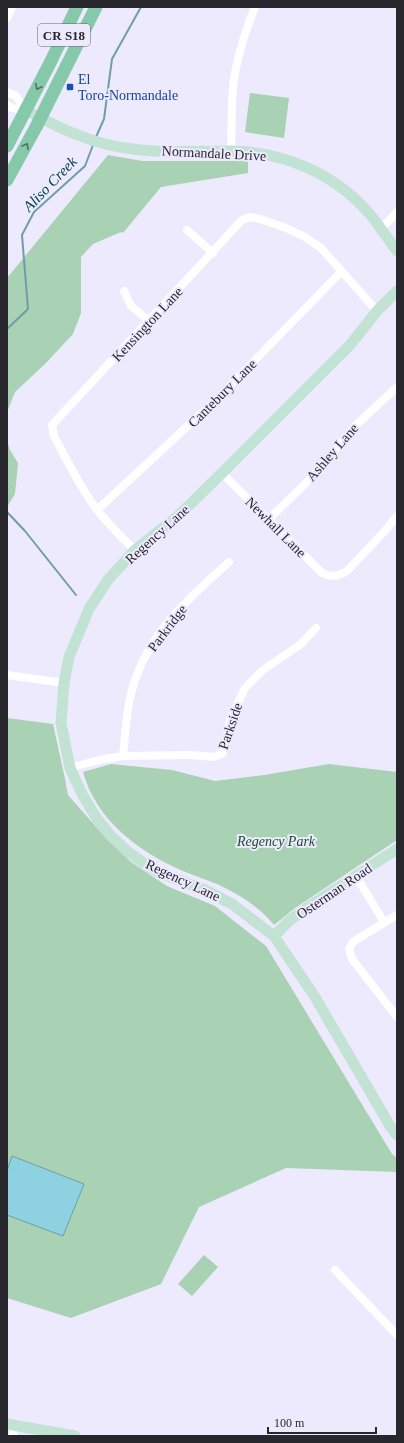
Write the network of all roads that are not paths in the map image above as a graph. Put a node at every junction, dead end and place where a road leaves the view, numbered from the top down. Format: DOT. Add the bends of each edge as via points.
graph roads {
  1 [pos="12,7"];
  2 [pos="77,7"];
  3 [pos="96,7"];
  4 [pos="256,7"];
  5 [pos="7,18"];
  6 [pos="7,92"];
  7 [pos="7,105"];
  8 [pos="26,110"];
  9 [pos="41,118"];
  10 [pos="7,146"];
  11 [pos="231,151"];
  12 [pos="7,180"];
  13 [pos="397,212"];
  14 [pos="381,228"];
  15 [pos="187,230"];
  16 [pos="397,251"];
  17 [pos="213,253"];
  18 [pos="342,271"];
  19 [pos="124,291"];
  20 [pos="397,291"];
  21 [pos="377,311"];
  22 [pos="149,321"];
  23 [pos="397,387"];
  24 [pos="222,473"];
  25 [pos="97,510"];
  26 [pos="397,516"];
  27 [pos="269,519"];
  28 [pos="135,550"];
  29 [pos="229,562"];
  30 [pos="316,628"];
  31 [pos="7,675"];
  32 [pos="64,683"];
  33 [pos="123,756"];
  34 [pos="70,768"];
  35 [pos="397,849"];
  36 [pos="356,876"];
  37 [pos="397,915"];
  38 [pos="384,922"];
  39 [pos="274,936"];
  40 [pos="397,1017"];
  41 [pos="397,1135"];
  42 [pos="335,1270"];
  43 [pos="397,1335"];
  44 [pos="12,1429"];
  45 [pos="76,1436"];
  1 -- 5 [label="street"];
  2 -- 8 [label="main road, CR S18, one-way"];
  3 -- 9 [label="main road"];
  4 -- 11 [label="street" via="247,26 235,75"];
  6 -- 8 [label="street, Normandale Drive" via="16,96"];
  7 -- 8 [label="street, Normandale Drive"];
  8 -- 9 [label="street, Normandale Drive"];
  8 -- 10 [label="main road, CR S18"];
  9 -- 11 [label="street, Normandale Drive" via="78,135 115,146 158,151"];
  12 -- 9 [label="main road, one-way"];
  11 -- 14 [label="street, Normandale Drive" via="275,156 318,172 347,192"];
  13 -- 14 [label="street"];
  14 -- 16 [label="street, Normandale Drive"];
  15 -- 17 [label="street"];
  17 -- 18 [label="street, Kensington Lane" via="242,220 250,217 305,237 321,248"];
  17 -- 22 [label="street, Kensington Lane"];
  18 -- 21 [label="street"];
  18 -- 25 [label="street, Cantebury Lane" via="218,398"];
  19 -- 22 [label="street" via="131,306"];
  20 -- 21 [label="street, Regency Lane"];
  21 -- 24 [label="street, Regency Lane" via="350,345"];
  22 -- 25 [label="street, Kensington Lane" via="52,428 81,486"];
  23 -- 27 [label="street, Ashley Lane" via="355,426 309,480"];
  24 -- 27 [label="street, Newhall Lane"];
  24 -- 28 [label="street, Regency Lane" via="179,515"];
  25 -- 28 [label="street"];
  26 -- 27 [label="street, Newhall Lane" via="347,571 333,576 322,573"];
  28 -- 32 [label="street, Regency Lane" via="107,581 89,609 69,657"];
  29 -- 33 [label="street, Parkridge" via="184,603 151,645 130,698"];
  30 -- 33 [label="street, Parkside" via="301,644 263,670 245,688 230,719 222,754 213,757"];
  31 -- 32 [label="street"];
  32 -- 34 [label="street, Regency Lane" via="61,723"];
  33 -- 34 [label="street, Parkside"];
  34 -- 39 [label="street, Regency Lane" via="97,819 127,851 158,872 207,891 232,904"];
  35 -- 36 [label="street, Osterman Road"];
  36 -- 38 [label="street"];
  36 -- 39 [label="street, Osterman Road" via="290,920"];
  37 -- 38 [label="street"];
  38 -- 40 [label="street" via="353,942 349,949 352,959"];
  39 -- 41 [label="street, Regency Lane" via="315,997"];
  42 -- 43 [label="street"];
  44 -- 45 [label="street"];
}
